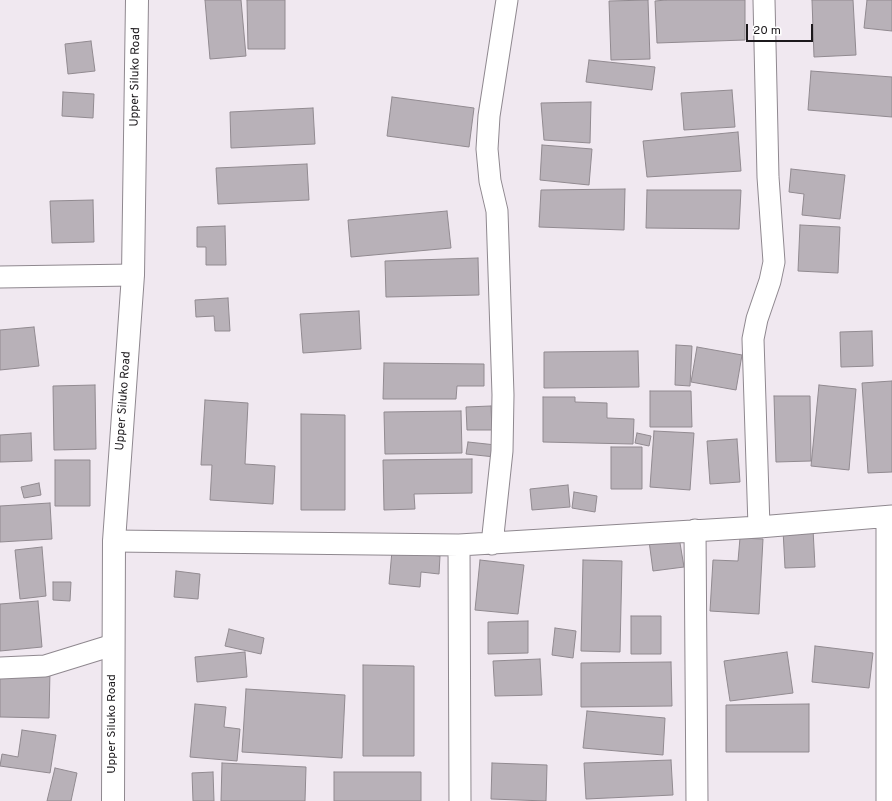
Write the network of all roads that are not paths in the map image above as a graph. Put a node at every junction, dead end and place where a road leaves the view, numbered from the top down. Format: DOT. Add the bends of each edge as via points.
graph roads {
  1 [pos="137,0"];
  2 [pos="507,0"];
  3 [pos="764,0"];
  4 [pos="133,275"];
  5 [pos="0,277"];
  6 [pos="889,516"];
  7 [pos="759,527"];
  8 [pos="695,530"];
  9 [pos="114,542"];
  10 [pos="492,544"];
  11 [pos="459,545"];
  12 [pos="113,645"];
  13 [pos="0,668"];
  14 [pos="113,801"];
  15 [pos="460,801"];
  16 [pos="697,801"];
  17 [pos="887,801"];
  1 -- 4 [label="main road, Upper Siluko Road"];
  2 -- 10 [label="street" via="486,149 497,211 503,395 502,451"];
  3 -- 7 [label="street" via="768,177 774,262 753,339"];
  4 -- 5 [label="street"];
  4 -- 9 [label="main road, Upper Siluko Road"];
  6 -- 7 [label="street"];
  6 -- 17 [label="street"];
  7 -- 8 [label="street"];
  8 -- 10 [label="street"];
  8 -- 16 [label="street"];
  9 -- 11 [label="street"];
  9 -- 12 [label="main road, Upper Siluko Road"];
  10 -- 11 [label="street"];
  11 -- 15 [label="street"];
  12 -- 13 [label="street" via="45,666"];
  12 -- 14 [label="main road, Upper Siluko Road"];
}
